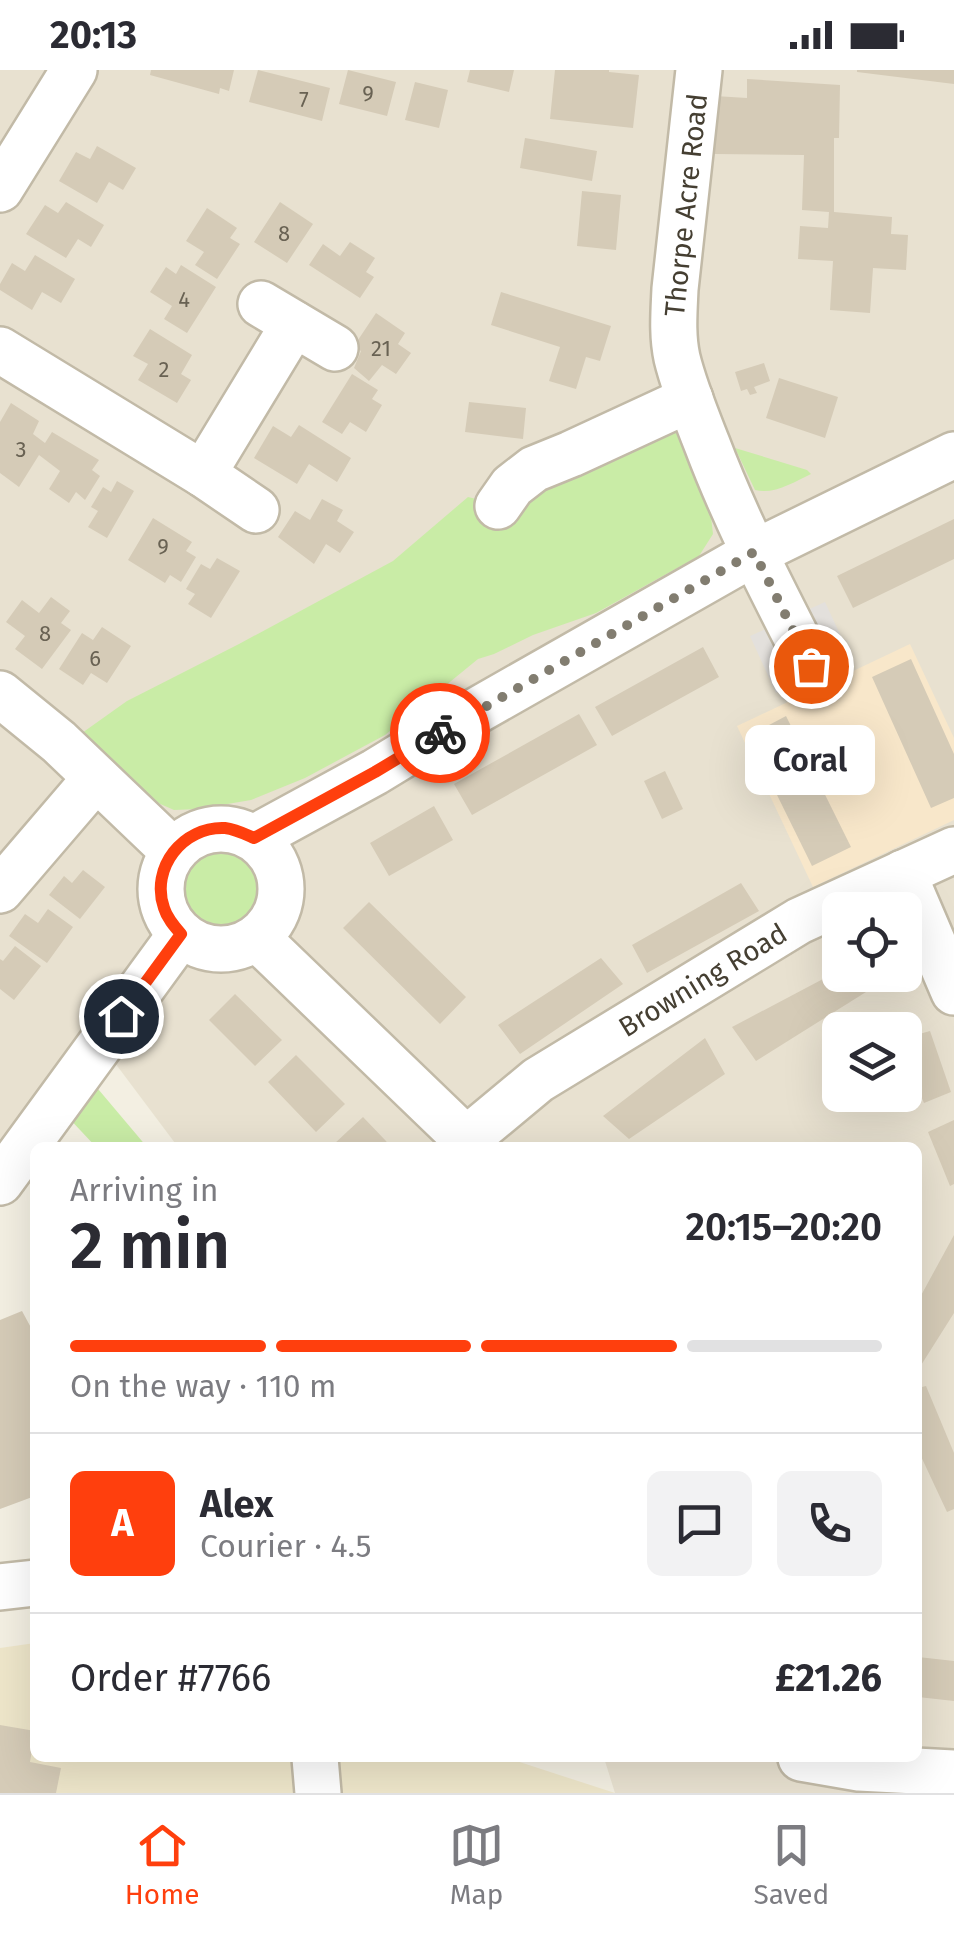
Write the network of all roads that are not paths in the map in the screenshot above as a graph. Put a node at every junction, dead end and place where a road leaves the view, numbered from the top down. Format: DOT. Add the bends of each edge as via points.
graph roads {
  1 [pos="74,70"];
  2 [pos="699,70"];
  3 [pos="0,189"];
  4 [pos="335,348"];
  5 [pos="0,350"];
  6 [pos="690,399"];
  7 [pos="954,455"];
  8 [pos="203,474"];
  9 [pos="498,506"];
  10 [pos="256,510"];
  11 [pos="754,552"];
  12 [pos="811,666"];
  13 [pos="0,694"];
  14 [pos="96,778"];
  15 [pos="254,838"];
  16 [pos="954,850"];
  17 [pos="174,851"];
  18 [pos="902,873"];
  19 [pos="0,890"];
  20 [pos="181,934"];
  21 [pos="256,938"];
  22 [pos="954,992"];
  23 [pos="470,1142"];
  24 [pos="472,1142"];
  25 [pos="0,1182"];
  26 [pos="30,1583"];
  27 [pos="0,1586"];
  28 [pos="315,1762"];
  29 [pos="811,1762"];
  30 [pos="954,1773"];
  31 [pos="858,1780"];
  32 [pos="318,1793"];
  1 -- 3 [label="street"];
  2 -- 6 [label="street, Thorpe Acre Road" via="673,324"];
  4 -- 8 [label="street" via="278,314"];
  5 -- 8 [label="street"];
  6 -- 9 [label="street" via="534,468"];
  6 -- 11 [label="street, Thorpe Acre Road"];
  7 -- 11 [label="street"];
  8 -- 10 [label="street"];
  11 -- 12 [label="street, Thorpe Acre Road"];
  11 -- 15 [label="street"];
  13 -- 14 [label="street"];
  14 -- 17 [label="street"];
  14 -- 19 [label="street"];
  15 -- 17 [label="street" via="215,828"];
  15 -- 21 [label="street" via="270,854 282,887 273,920"];
  16 -- 18 [label="street, Browning Road"];
  17 -- 20 [label="street" via="161,897"];
  18 -- 22 [label="street"];
  18 -- 24 [label="street, Browning Road" via="799,921 538,1080"];
  20 -- 21 [label="street" via="219,949"];
  20 -- 25 [label="street"];
  21 -- 23 [label="street"];
  26 -- 27 [label="street"];
  28 -- 32 [label="street"];
  29 -- 31 [label="street"];
  30 -- 31 [label="street"];
}
